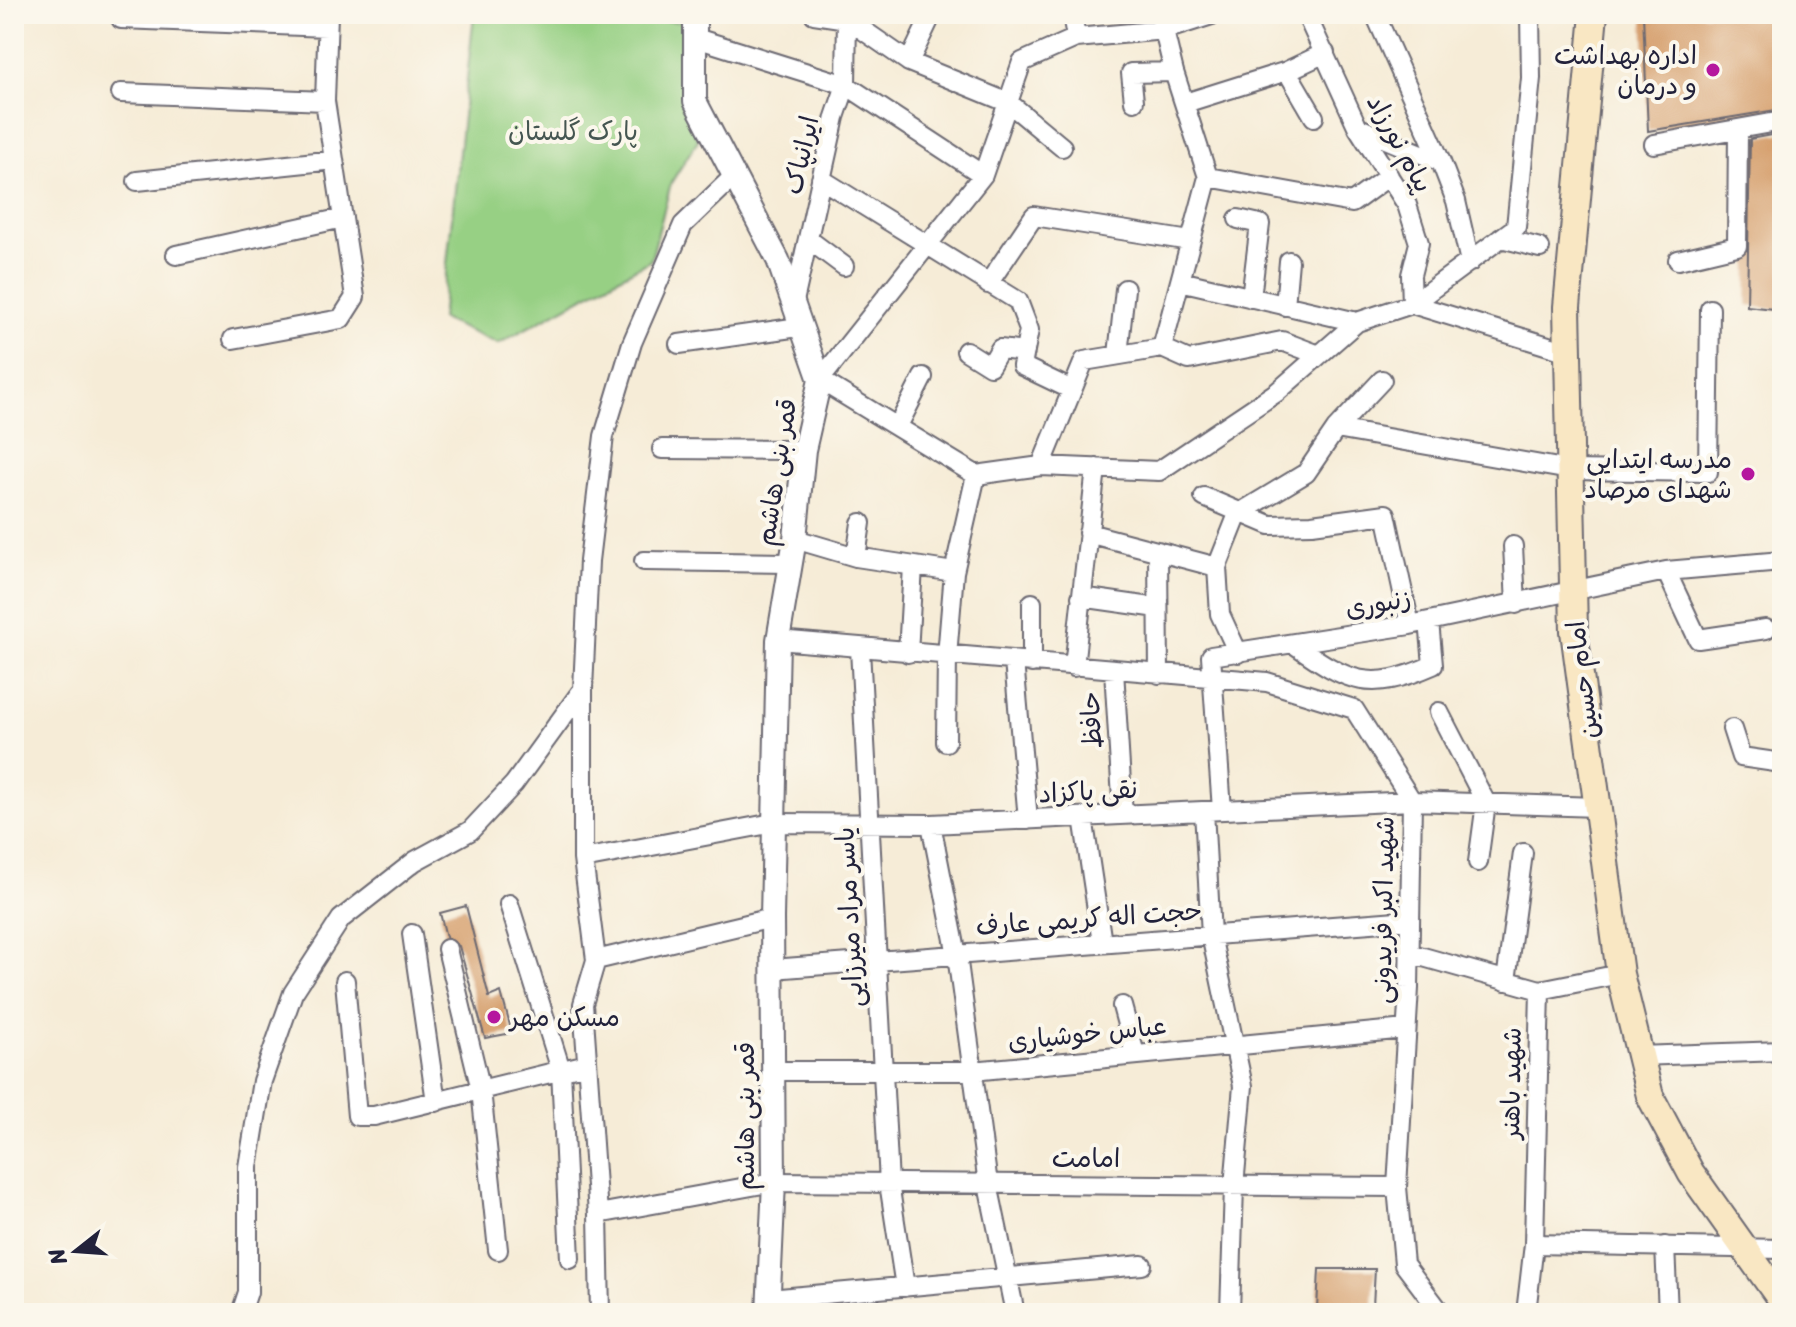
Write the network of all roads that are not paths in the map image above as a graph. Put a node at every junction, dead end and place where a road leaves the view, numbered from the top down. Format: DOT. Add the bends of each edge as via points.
graph roads {
  1 [pos="695,14"];
  2 [pos="814,14"];
  3 [pos="932,14"];
  4 [pos="1072,14"];
  5 [pos="1215,14"];
  6 [pos="1306,14"];
  7 [pos="1375,14"];
  8 [pos="1530,14"];
  9 [pos="1594,14"];
  10 [pos="847,16"];
  11 [pos="121,19"];
  12 [pos="328,21"];
  13 [pos="1163,22"];
  14 [pos="696,38"];
  15 [pos="1076,38"];
  16 [pos="1325,53"];
  17 [pos="909,62"];
  18 [pos="1287,71"];
  19 [pos="1174,72"];
  20 [pos="846,85"];
  21 [pos="121,93"];
  22 [pos="325,101"];
  23 [pos="1134,101"];
  24 [pos="1009,103"];
  25 [pos="1185,103"];
  26 [pos="1314,117"];
  27 [pos="1782,121"];
  28 [pos="1358,128"];
  29 [pos="1738,130"];
  30 [pos="1654,144"];
  31 [pos="1062,147"];
  32 [pos="334,160"];
  33 [pos="1441,162"];
  34 [pos="983,175"];
  35 [pos="1389,176"];
  36 [pos="1208,177"];
  37 [pos="732,178"];
  38 [pos="821,179"];
  39 [pos="137,181"];
  40 [pos="343,218"];
  41 [pos="1238,219"];
  42 [pos="1501,238"];
  43 [pos="808,239"];
  44 [pos="1190,241"];
  45 [pos="929,246"];
  46 [pos="1540,248"];
  47 [pos="176,255"];
  48 [pos="1678,260"];
  49 [pos="1289,261"];
  50 [pos="1470,262"];
  51 [pos="844,266"];
  52 [pos="1180,281"];
  53 [pos="988,284"];
  54 [pos="1125,289"];
  55 [pos="1251,298"];
  56 [pos="1412,304"];
  57 [pos="1285,306"];
  58 [pos="1710,309"];
  59 [pos="796,316"];
  60 [pos="1357,322"];
  61 [pos="233,339"];
  62 [pos="679,344"];
  63 [pos="1162,348"];
  64 [pos="966,351"];
  65 [pos="1025,352"];
  66 [pos="1568,352"];
  67 [pos="1118,355"];
  68 [pos="1319,355"];
  69 [pos="923,377"];
  70 [pos="820,380"];
  71 [pos="1382,380"];
  72 [pos="1072,390"];
  73 [pos="898,426"];
  74 [pos="1336,429"];
  75 [pos="662,449"];
  76 [pos="804,450"];
  77 [pos="1041,466"];
  78 [pos="1096,468"];
  79 [pos="1570,470"];
  80 [pos="976,475"];
  81 [pos="1204,497"];
  82 [pos="1238,514"];
  83 [pos="861,523"];
  84 [pos="1088,533"];
  85 [pos="795,539"];
  86 [pos="1513,546"];
  87 [pos="1158,551"];
  88 [pos="856,557"];
  89 [pos="644,561"];
  90 [pos="1782,561"];
  91 [pos="789,563"];
  92 [pos="913,566"];
  93 [pos="1217,567"];
  94 [pos="1666,571"];
  95 [pos="954,572"];
  96 [pos="1573,590"];
  97 [pos="1081,597"];
  98 [pos="1032,603"];
  99 [pos="1516,604"];
  100 [pos="1158,608"];
  101 [pos="1429,621"];
  102 [pos="1410,625"];
  103 [pos="1766,629"];
  104 [pos="778,640"];
  105 [pos="1294,644"];
  106 [pos="860,649"];
  107 [pos="908,653"];
  108 [pos="1238,653"];
  109 [pos="947,656"];
  110 [pos="1023,662"];
  111 [pos="1074,667"];
  112 [pos="1114,670"];
  113 [pos="1159,674"];
  114 [pos="1210,678"];
  115 [pos="583,689"];
  116 [pos="1439,712"];
  117 [pos="1732,729"];
  118 [pos="946,742"];
  119 [pos="1782,763"];
  120 [pos="1412,801"];
  121 [pos="1486,803"];
  122 [pos="1597,807"];
  123 [pos="1213,811"];
  124 [pos="1123,815"];
  125 [pos="1083,817"];
  126 [pos="1028,820"];
  127 [pos="773,823"];
  128 [pos="871,824"];
  129 [pos="931,824"];
  130 [pos="1523,853"];
  131 [pos="583,859"];
  132 [pos="1478,862"];
  133 [pos="509,904"];
  134 [pos="772,918"];
  135 [pos="1410,920"];
  136 [pos="412,934"];
  137 [pos="1211,935"];
  138 [pos="1102,943"];
  139 [pos="447,949"];
  140 [pos="1409,953"];
  141 [pos="957,955"];
  142 [pos="596,960"];
  143 [pos="877,961"];
  144 [pos="772,969"];
  145 [pos="1620,974"];
  146 [pos="345,981"];
  147 [pos="1506,981"];
  148 [pos="1540,990"];
  149 [pos="1122,1006"];
  150 [pos="1406,1029"];
  151 [pos="1234,1044"];
  152 [pos="1782,1051"];
  153 [pos="1135,1054"];
  154 [pos="1638,1056"];
  155 [pos="587,1064"];
  156 [pos="561,1070"];
  157 [pos="883,1070"];
  158 [pos="773,1071"];
  159 [pos="972,1071"];
  160 [pos="481,1090"];
  161 [pos="436,1102"];
  162 [pos="774,1182"];
  163 [pos="889,1183"];
  164 [pos="988,1184"];
  165 [pos="1234,1186"];
  166 [pos="1397,1187"];
  167 [pos="598,1214"];
  168 [pos="1534,1244"];
  169 [pos="1665,1246"];
  170 [pos="1743,1246"];
  171 [pos="1782,1249"];
  172 [pos="498,1250"];
  173 [pos="570,1259"];
  174 [pos="1142,1265"];
  175 [pos="1007,1278"];
  176 [pos="905,1287"];
  177 [pos="1782,1301"];
  178 [pos="768,1306"];
  179 [pos="241,1313"];
  180 [pos="600,1313"];
  181 [pos="1015,1313"];
  182 [pos="1230,1313"];
  183 [pos="1441,1313"];
  184 [pos="1526,1313"];
  185 [pos="1668,1313"];
  1 -- 14 [label="street, قمر بنی هاشم"];
  2 -- 10 [label="street"];
  3 -- 17 [label="street"];
  4 -- 15 [label="street"];
  5 -- 13 [label="street"];
  6 -- 16 [label="street, پیام نورزاد"];
  7 -- 33 [label="street"];
  8 -- 42 [label="street" via="1531,78 1516,227"];
  9 -- 66 [label="main road, امام حسین" via="1567,307"];
  10 -- 17 [label="street"];
  10 -- 20 [label="street, ایرانپاک"];
  11 -- 12 [label="street"];
  12 -- 22 [label="street"];
  13 -- 15 [label="street"];
  13 -- 19 [label="street"];
  14 -- 20 [label="street"];
  14 -- 37 [label="street, قمر بنی هاشم" via="695,101"];
  15 -- 24 [label="street" via="1022,62"];
  16 -- 18 [label="street"];
  16 -- 28 [label="street, پیام نورزاد"];
  17 -- 24 [label="street"];
  18 -- 25 [label="street"];
  18 -- 26 [label="street"];
  19 -- 23 [label="street" via="1131,73"];
  19 -- 25 [label="street"];
  20 -- 34 [label="street"];
  20 -- 38 [label="street, ایرانپاک"];
  21 -- 22 [label="street"];
  22 -- 32 [label="street"];
  24 -- 31 [label="street"];
  24 -- 34 [label="street"];
  25 -- 36 [label="street"];
  27 -- 29 [label="street"];
  28 -- 33 [label="street"];
  28 -- 35 [label="street, پیام نورزاد"];
  29 -- 30 [label="street"];
  29 -- 48 [label="street" via="1737,246"];
  32 -- 39 [label="street"];
  32 -- 40 [label="street"];
  33 -- 50 [label="street"];
  34 -- 45 [label="street"];
  35 -- 36 [label="street" via="1352,203"];
  35 -- 56 [label="street, پیام نورزاد" via="1407,205 1419,243 1411,275"];
  36 -- 44 [label="street"];
  37 -- 59 [label="street, قمر بنی هاشم" via="778,260"];
  37 -- 115 [label="street" via="683,225 632,343 608,423 589,561"];
  38 -- 43 [label="street, ایرانپاک"];
  38 -- 45 [label="street"];
  40 -- 47 [label="street"];
  40 -- 61 [label="street" via="355,297 341,319"];
  41 -- 55 [label="street" via="1260,224"];
  42 -- 46 [label="street"];
  42 -- 50 [label="street"];
  43 -- 51 [label="street"];
  43 -- 59 [label="street, ایرانپاک"];
  44 -- 52 [label="street"];
  44 -- 53 [label="street" via="1034,216"];
  45 -- 53 [label="street"];
  45 -- 70 [label="street"];
  49 -- 57 [label="street"];
  50 -- 56 [label="street"];
  52 -- 55 [label="street"];
  52 -- 63 [label="street"];
  53 -- 65 [label="street" via="1018,301 1029,330"];
  54 -- 67 [label="street"];
  55 -- 57 [label="street"];
  56 -- 60 [label="street"];
  56 -- 66 [label="street"];
  57 -- 60 [label="street"];
  58 -- 79 [label="street" via="1708,472"];
  59 -- 62 [label="street"];
  59 -- 70 [label="street, قمر بنی هاشم"];
  60 -- 68 [label="street"];
  63 -- 67 [label="street"];
  63 -- 68 [label="street" via="1189,360 1282,341"];
  64 -- 65 [label="street" via="990,366 1000,349"];
  65 -- 72 [label="street" via="1022,366"];
  66 -- 79 [label="main road, امام حسین"];
  67 -- 72 [label="street" via="1084,361"];
  68 -- 78 [label="street" via="1277,392 1159,471"];
  69 -- 73 [label="street"];
  70 -- 73 [label="street"];
  70 -- 76 [label="street, قمر بنی هاشم"];
  71 -- 74 [label="street"];
  72 -- 77 [label="street"];
  73 -- 80 [label="street"];
  74 -- 79 [label="street"];
  74 -- 82 [label="street" via="1306,473"];
  75 -- 76 [label="street"];
  76 -- 85 [label="street, قمر بنی هاشم"];
  77 -- 78 [label="street"];
  77 -- 80 [label="street"];
  78 -- 84 [label="street"];
  79 -- 96 [label="main road, امام حسین"];
  80 -- 95 [label="street"];
  81 -- 82 [label="street"];
  82 -- 93 [label="street"];
  82 -- 102 [label="street" via="1270,525 1386,514"];
  83 -- 88 [label="street"];
  84 -- 87 [label="street"];
  84 -- 97 [label="street"];
  85 -- 88 [label="street"];
  85 -- 91 [label="street, قمر بنی هاشم"];
  86 -- 99 [label="street"];
  87 -- 93 [label="street"];
  87 -- 100 [label="street"];
  88 -- 92 [label="street"];
  89 -- 91 [label="street"];
  90 -- 94 [label="street, زنبوری"];
  91 -- 104 [label="street, قمر بنی هاشم"];
  92 -- 95 [label="street"];
  92 -- 107 [label="street"];
  93 -- 108 [label="street" via="1220,614"];
  94 -- 96 [label="street, زنبوری"];
  94 -- 103 [label="street" via="1698,639"];
  95 -- 109 [label="street"];
  96 -- 99 [label="street, زنبوری"];
  96 -- 122 [label="main road, امام حسین"];
  97 -- 100 [label="street"];
  97 -- 111 [label="street"];
  98 -- 110 [label="street"];
  99 -- 101 [label="street, زنبوری"];
  100 -- 113 [label="street"];
  101 -- 102 [label="street, زنبوری"];
  101 -- 105 [label="street" via="1433,665 1399,680 1367,682 1331,670"];
  102 -- 105 [label="street, زنبوری"];
  104 -- 106 [label="street, شهید اکبر فریدونی"];
  104 -- 127 [label="street, قمر بنی هاشم"];
  105 -- 108 [label="street, زنبوری"];
  106 -- 107 [label="street, شهید اکبر فریدونی"];
  106 -- 128 [label="street, یاسر مراد میرزایی"];
  107 -- 109 [label="street, شهید اکبر فریدونی"];
  108 -- 114 [label="street, زنبوری" via="1211,656"];
  109 -- 110 [label="street, شهید اکبر فریدونی"];
  109 -- 118 [label="street"];
  110 -- 111 [label="street, شهید اکبر فریدونی"];
  110 -- 126 [label="street"];
  111 -- 112 [label="street, شهید اکبر فریدونی"];
  112 -- 113 [label="street, شهید اکبر فریدونی"];
  112 -- 124 [label="street, حافظ"];
  113 -- 114 [label="street, شهید اکبر فریدونی"];
  114 -- 120 [label="street, شهید اکبر فریدونی" via="1267,682 1354,709"];
  114 -- 123 [label="street"];
  115 -- 131 [label="street"];
  115 -- 179 [label="street" via="514,784 470,831 415,861 341,919 293,993 262,1081 248,1167 248,1292"];
  116 -- 121 [label="street"];
  117 -- 119 [label="street" via="1741,757"];
  120 -- 121 [label="street, نقی پاکزاد"];
  120 -- 123 [label="street, نقی پاکزاد"];
  120 -- 135 [label="street, شهید اکبر فریدونی"];
  121 -- 122 [label="street, نقی پاکزاد"];
  121 -- 132 [label="street"];
  122 -- 145 [label="main road, امام حسین"];
  123 -- 124 [label="street, نقی پاکزاد"];
  123 -- 137 [label="street"];
  124 -- 125 [label="street, نقی پاکزاد"];
  125 -- 126 [label="street, نقی پاکزاد"];
  125 -- 138 [label="street"];
  126 -- 129 [label="street, نقی پاکزاد"];
  127 -- 128 [label="street, نقی پاکزاد"];
  127 -- 131 [label="street, نقی پاکزاد"];
  127 -- 134 [label="street, قمر بنی هاشم"];
  128 -- 129 [label="street, نقی پاکزاد"];
  128 -- 143 [label="street, یاسر مراد میرزایی"];
  129 -- 141 [label="street"];
  130 -- 147 [label="street"];
  131 -- 142 [label="street"];
  133 -- 156 [label="street"];
  134 -- 142 [label="street"];
  134 -- 144 [label="street, قمر بنی هاشم"];
  135 -- 137 [label="street, حجت اله کریمی عارف"];
  135 -- 140 [label="street, شهید اکبر فریدونی"];
  136 -- 161 [label="street"];
  137 -- 138 [label="street, حجت اله کریمی عارف"];
  137 -- 151 [label="street"];
  138 -- 141 [label="street, حجت اله کریمی عارف"];
  139 -- 160 [label="street"];
  140 -- 147 [label="street"];
  140 -- 150 [label="street, شهید اکبر فریدونی"];
  141 -- 143 [label="street, حجت اله کریمی عارف"];
  141 -- 159 [label="street"];
  142 -- 155 [label="street" via="583,1004"];
  143 -- 144 [label="street, حجت اله کریمی عارف"];
  143 -- 157 [label="street, یاسر مراد میرزایی"];
  144 -- 158 [label="street, قمر بنی هاشم"];
  145 -- 148 [label="street"];
  145 -- 154 [label="main road, امام حسین"];
  146 -- 161 [label="street" via="357,1116"];
  147 -- 148 [label="street"];
  148 -- 168 [label="street, شهید باهنر"];
  149 -- 153 [label="street"];
  150 -- 151 [label="street, عباس خوشیاری"];
  150 -- 166 [label="street, شهید اکبر فریدونی"];
  151 -- 153 [label="street, عباس خوشیاری"];
  151 -- 165 [label="street" via="1243,1086"];
  152 -- 154 [label="street"];
  153 -- 159 [label="street, عباس خوشیاری"];
  154 -- 170 [label="main road, امام حسین" via="1650,1096 1691,1173"];
  155 -- 156 [label="street"];
  155 -- 167 [label="street"];
  156 -- 160 [label="street"];
  156 -- 173 [label="street"];
  157 -- 158 [label="street, عباس خوشیاری"];
  157 -- 159 [label="street, عباس خوشیاری"];
  157 -- 163 [label="street, یاسر مراد میرزایی"];
  158 -- 162 [label="street, قمر بنی هاشم"];
  159 -- 164 [label="street"];
  160 -- 161 [label="street"];
  160 -- 172 [label="street"];
  162 -- 163 [label="street, امامت"];
  162 -- 167 [label="street, امامت"];
  162 -- 178 [label="street, قمر بنی هاشم"];
  163 -- 164 [label="street, امامت"];
  163 -- 176 [label="street, یاسر مراد میرزایی"];
  164 -- 165 [label="street, امامت"];
  164 -- 175 [label="street"];
  165 -- 166 [label="street, امامت"];
  165 -- 182 [label="street"];
  166 -- 183 [label="street, شهید اکبر فریدونی" via="1404,1264"];
  167 -- 180 [label="street"];
  168 -- 169 [label="street"];
  168 -- 184 [label="street, شهید باهنر"];
  169 -- 170 [label="street"];
  169 -- 185 [label="street"];
  170 -- 171 [label="street"];
  170 -- 177 [label="main road, امام حسین"];
  174 -- 175 [label="street"];
  175 -- 176 [label="street"];
  175 -- 181 [label="street"];
  176 -- 178 [label="street"];
}
